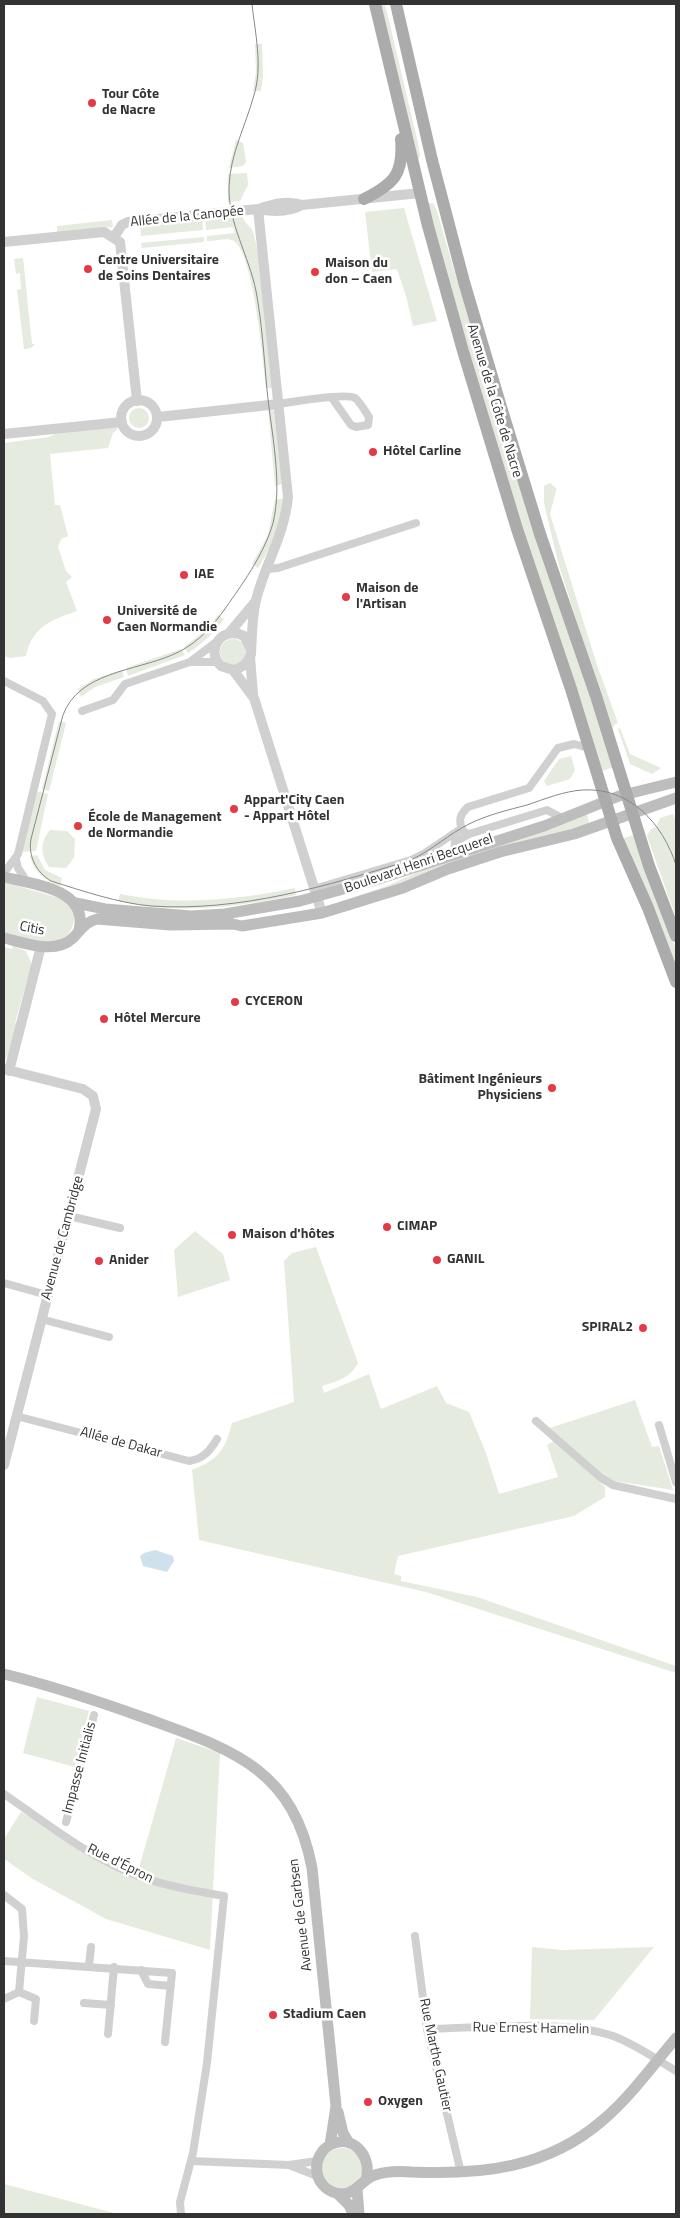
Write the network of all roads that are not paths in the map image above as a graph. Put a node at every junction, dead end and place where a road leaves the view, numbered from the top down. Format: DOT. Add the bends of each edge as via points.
graph roads {
  1 [pos="375,4"];
  2 [pos="396,4"];
  3 [pos="393,85"];
  4 [pos="432,160"];
  5 [pos="420,193"];
  6 [pos="364,199"];
  7 [pos="258,210"];
  8 [pos="114,237"];
  9 [pos="4,242"];
  10 [pos="464,282"];
  11 [pos="332,398"];
  12 [pos="137,401"];
  13 [pos="279,404"];
  14 [pos="158,417"];
  15 [pos="122,422"];
  16 [pos="4,434"];
  17 [pos="416,523"];
  18 [pos="268,569"];
  19 [pos="256,601"];
  20 [pos="230,632"];
  21 [pos="215,643"];
  22 [pos="251,653"];
  23 [pos="190,662"];
  24 [pos="218,662"];
  25 [pos="232,670"];
  26 [pos="4,681"];
  27 [pos="254,698"];
  28 [pos="82,711"];
  29 [pos="589,748"];
  30 [pos="676,782"];
  31 [pos="626,794"];
  32 [pos="676,798"];
  33 [pos="606,800"];
  34 [pos="633,814"];
  35 [pos="564,818"];
  36 [pos="612,821"];
  37 [pos="465,831"];
  38 [pos="524,833"];
  39 [pos="456,842"];
  40 [pos="454,854"];
  41 [pos="16,859"];
  42 [pos="4,875"];
  43 [pos="29,884"];
  44 [pos="72,900"];
  45 [pos="318,901"];
  46 [pos="79,930"];
  47 [pos="676,936"];
  48 [pos="4,938"];
  49 [pos="41,946"];
  50 [pos="676,982"];
  51 [pos="7,1070"];
  52 [pos="69,1216"];
  53 [pos="120,1228"];
  54 [pos="4,1283"];
  55 [pos="47,1294"];
  56 [pos="41,1319"];
  57 [pos="109,1337"];
  58 [pos="16,1416"];
  59 [pos="536,1421"];
  60 [pos="659,1425"];
  61 [pos="217,1439"];
  62 [pos="4,1465"];
  63 [pos="676,1482"];
  64 [pos="676,1499"];
  65 [pos="4,1674"];
  66 [pos="94,1715"];
  67 [pos="4,1795"];
  68 [pos="66,1822"];
  69 [pos="4,1895"];
  70 [pos="415,1936"];
  71 [pos="91,1947"];
  72 [pos="4,1961"];
  73 [pos="22,1962"];
  74 [pos="89,1966"];
  75 [pos="114,1967"];
  76 [pos="141,1970"];
  77 [pos="171,1986"];
  78 [pos="19,1992"];
  79 [pos="4,1999"];
  80 [pos="84,2003"];
  81 [pos="111,2005"];
  82 [pos="34,2021"];
  83 [pos="427,2028"];
  84 [pos="108,2034"];
  85 [pos="676,2038"];
  86 [pos="166,2042"];
  87 [pos="657,2060"];
  88 [pos="676,2071"];
  89 [pos="336,2106"];
  90 [pos="349,2143"];
  91 [pos="330,2145"];
  92 [pos="191,2160"];
  93 [pos="317,2161"];
  94 [pos="367,2162"];
  95 [pos="289,2165"];
  96 [pos="397,2171"];
  97 [pos="462,2173"];
  98 [pos="317,2176"];
  99 [pos="361,2185"];
  100 [pos="338,2194"];
  101 [pos="181,2214"];
  102 [pos="353,2214"];
  103 [pos="360,2214"];
  1 -- 3 [label="main road, Avenue de la Côte de Nacre"];
  2 -- 4 [label="main road, Avenue de la Côte de Nacre"];
  3 -- 5 [label="main road, Avenue de la Côte de Nacre"];
  3 -- 6 [label="main road" via="401,145 400,167 391,182"];
  4 -- 5 [label="main road" via="429,176"];
  4 -- 10 [label="main road, Avenue de la Côte de Nacre"];
  5 -- 6 [label="street, Allée de la Canopée"];
  5 -- 10 [label="main road" via="439,209 454,263"];
  5 -- 29 [label="main road, Avenue de la Côte de Nacre" via="463,351 517,529"];
  6 -- 7 [label="street, Allée de la Canopée" via="302,206 295,210"];
  7 -- 8 [label="street, Allée de la Canopée" via="128,222"];
  7 -- 13 [label="street"];
  8 -- 9 [label="street, Allée de la Canopée" via="104,232"];
  8 -- 12 [label="street" via="120,244"];
  10 -- 31 [label="main road, Avenue de la Côte de Nacre" via="540,534"];
  11 -- 11 [label="street" via="351,425 368,425 369,417 356,398"];
  11 -- 13 [label="street"];
  12 -- 14 [label="street" via="153,406"];
  12 -- 15 [label="street" via="126,406"];
  13 -- 14 [label="street"];
  13 -- 18 [label="street" via="288,488 284,524"];
  14 -- 15 [label="street" via="152,432 142,436 129,434"];
  15 -- 16 [label="street"];
  17 -- 18 [label="street"];
  18 -- 19 [label="street"];
  19 -- 20 [label="street"];
  19 -- 22 [label="street"];
  20 -- 21 [label="street"];
  20 -- 22 [label="street" via="244,636"];
  21 -- 23 [label="street"];
  21 -- 24 [label="street" via="214,654"];
  22 -- 25 [label="street" via="246,664"];
  22 -- 27 [label="street"];
  23 -- 24 [label="street"];
  23 -- 28 [label="street" via="125,684 113,700"];
  24 -- 25 [label="street"];
  25 -- 27 [label="street"];
  26 -- 41 [label="street" via="43,701 52,714"];
  27 -- 45 [label="street"];
  29 -- 33 [label="main road, Avenue de la Côte de Nacre"];
  29 -- 37 [label="street" via="574,744 558,748 529,788 468,807 460,820"];
  30 -- 31 [label="main road, Boulevard Henri Becquerel"];
  31 -- 33 [label="main road, Boulevard Henri Becquerel"];
  31 -- 34 [label="main road, Avenue de la Côte de Nacre"];
  32 -- 34 [label="main road, Boulevard Henri Becquerel"];
  33 -- 35 [label="main road, Boulevard Henri Becquerel"];
  33 -- 36 [label="main road, Avenue de la Côte de Nacre"];
  34 -- 36 [label="main road, Boulevard Henri Becquerel"];
  34 -- 47 [label="main road, Avenue de la Côte de Nacre"];
  35 -- 37 [label="street" via="547,810"];
  35 -- 38 [label="main road, Boulevard Henri Becquerel"];
  36 -- 45 [label="main road, Boulevard Henri Becquerel" via="552,841 465,863 403,888"];
  36 -- 50 [label="main road, Avenue de la Côte de Nacre"];
  37 -- 39 [label="street"];
  37 -- 45 [label="street" via="411,860"];
  38 -- 39 [label="main road" via="506,832 460,845"];
  38 -- 40 [label="main road, Boulevard Henri Becquerel"];
  39 -- 40 [label="street"];
  40 -- 45 [label="main road, Boulevard Henri Becquerel"];
  41 -- 42 [label="street"];
  41 -- 43 [label="street"];
  42 -- 43 [label="main road"];
  43 -- 44 [label="main road"];
  44 -- 45 [label="main road, Boulevard Henri Becquerel" via="86,907 211,915"];
  44 -- 46 [label="main road" via="81,920"];
  45 -- 46 [label="main road, Boulevard Henri Becquerel" via="266,924 170,925 102,919 87,923"];
  46 -- 49 [label="main road, Citis" via="64,944"];
  48 -- 49 [label="main road, Citis"];
  49 -- 51 [label="street"];
  51 -- 52 [label="street, Avenue de Cambridge" via="83,1089 95,1100 96,1108"];
  52 -- 53 [label="street"];
  52 -- 55 [label="street, Avenue de Cambridge"];
  54 -- 55 [label="street"];
  55 -- 56 [label="street, Avenue de Cambridge"];
  56 -- 57 [label="street"];
  56 -- 58 [label="street, Avenue de Cambridge"];
  58 -- 61 [label="street, Allée de Dakar" via="189,1460 197,1460 210,1451"];
  58 -- 62 [label="street, Avenue de Cambridge"];
  59 -- 64 [label="street" via="613,1485"];
  60 -- 63 [label="street"];
  65 -- 89 [label="main road, Avenue de Garbsen" via="97,1701 210,1741 250,1763 279,1792 302,1831 312,1868"];
  66 -- 68 [label="street, Impasse Initialis"];
  67 -- 92 [label="street, Rue d'Épron" via="107,1861 137,1875 166,1885 224,1896 207,2064"];
  69 -- 73 [label="street" via="22,1909"];
  70 -- 83 [label="street, Rue Marthe Gautier"];
  71 -- 74 [label="street"];
  72 -- 73 [label="street"];
  73 -- 74 [label="street"];
  73 -- 78 [label="street"];
  74 -- 75 [label="street"];
  75 -- 76 [label="street"];
  75 -- 81 [label="street"];
  76 -- 77 [label="street" via="148,1984"];
  76 -- 77 [label="street" via="172,1973"];
  77 -- 86 [label="street"];
  78 -- 79 [label="street"];
  78 -- 82 [label="street" via="36,1999"];
  80 -- 81 [label="street"];
  81 -- 84 [label="street"];
  83 -- 87 [label="street, Rue Ernest Hamelin" via="592,2030 624,2041"];
  83 -- 97 [label="street, Rue Marthe Gautier"];
  85 -- 87 [label="main road"];
  87 -- 88 [label="street, Rue Ernest Hamelin"];
  87 -- 97 [label="main road" via="611,2112 564,2147 514,2167"];
  89 -- 90 [label="main road, Avenue de Garbsen"];
  89 -- 91 [label="main road, Avenue de Garbsen"];
  90 -- 91 [label="main road"];
  90 -- 94 [label="main road" via="363,2152"];
  91 -- 93 [label="main road"];
  92 -- 95 [label="street"];
  92 -- 101 [label="street" via="180,2202"];
  93 -- 95 [label="street"];
  93 -- 98 [label="main road"];
  94 -- 96 [label="main road"];
  94 -- 99 [label="main road" via="368,2172"];
  95 -- 98 [label="street"];
  96 -- 97 [label="main road"];
  96 -- 99 [label="main road" via="377,2174"];
  98 -- 100 [label="main road" via="325,2188"];
  99 -- 100 [label="main road"];
  99 -- 103 [label="main road"];
  100 -- 102 [label="main road"];
}
